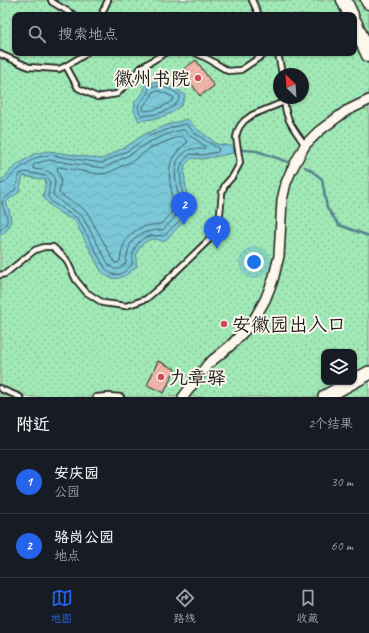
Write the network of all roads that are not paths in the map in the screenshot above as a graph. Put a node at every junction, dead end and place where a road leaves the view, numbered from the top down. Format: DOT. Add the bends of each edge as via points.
graph roads {
  1 [pos="50,0"];
  2 [pos="108,0"];
  3 [pos="252,0"];
  4 [pos="344,0"];
  5 [pos="69,12"];
  6 [pos="103,12"];
  7 [pos="258,12"];
  8 [pos="350,12"];
  9 [pos="357,28"];
  10 [pos="0,54"];
  11 [pos="369,54"];
  12 [pos="82,56"];
  13 [pos="160,56"];
  14 [pos="202,56"];
  15 [pos="262,56"];
  16 [pos="279,56"];
  17 [pos="66,66"];
  18 [pos="281,68"];
  19 [pos="369,100"];
  20 [pos="275,104"];
  21 [pos="284,104"];
  22 [pos="304,145"];
  23 [pos="0,275"];
  24 [pos="369,373"];
  25 [pos="357,379"];
  26 [pos="346,385"];
  27 [pos="0,388"];
  28 [pos="20,397"];
  29 [pos="96,397"];
  30 [pos="121,397"];
  31 [pos="183,397"];
  32 [pos="325,397"];
  1 -- 5 [label="lane"];
  2 -- 6 [label="lane"];
  3 -- 7 [label="lane"];
  4 -- 8 [label="main road"];
  9 -- 11 [label="main road"];
  10 -- 17 [label="lane" via="29,67 59,69"];
  12 -- 17 [label="lane"];
  13 -- 17 [label="lane" via="142,67 117,94 97,97 78,88"];
  14 -- 15 [label="lane" via="228,72 241,70"];
  16 -- 18 [label="lane"];
  19 -- 22 [label="street" via="346,111 319,130"];
  20 -- 23 [label="lane" via="252,115 238,130 236,138 240,162 222,192 215,234 146,299 126,306 103,303 86,292 76,280 66,259 53,247 35,250"];
  21 -- 22 [label="lane" via="289,123"];
  22 -- 31 [label="street" via="284,189 279,256 274,280 265,300 252,322 230,346 208,364"];
  24 -- 25 [label="main road"];
  26 -- 32 [label="main road"];
  27 -- 28 [label="lane"];
  29 -- 30 [label="lane"];
}
